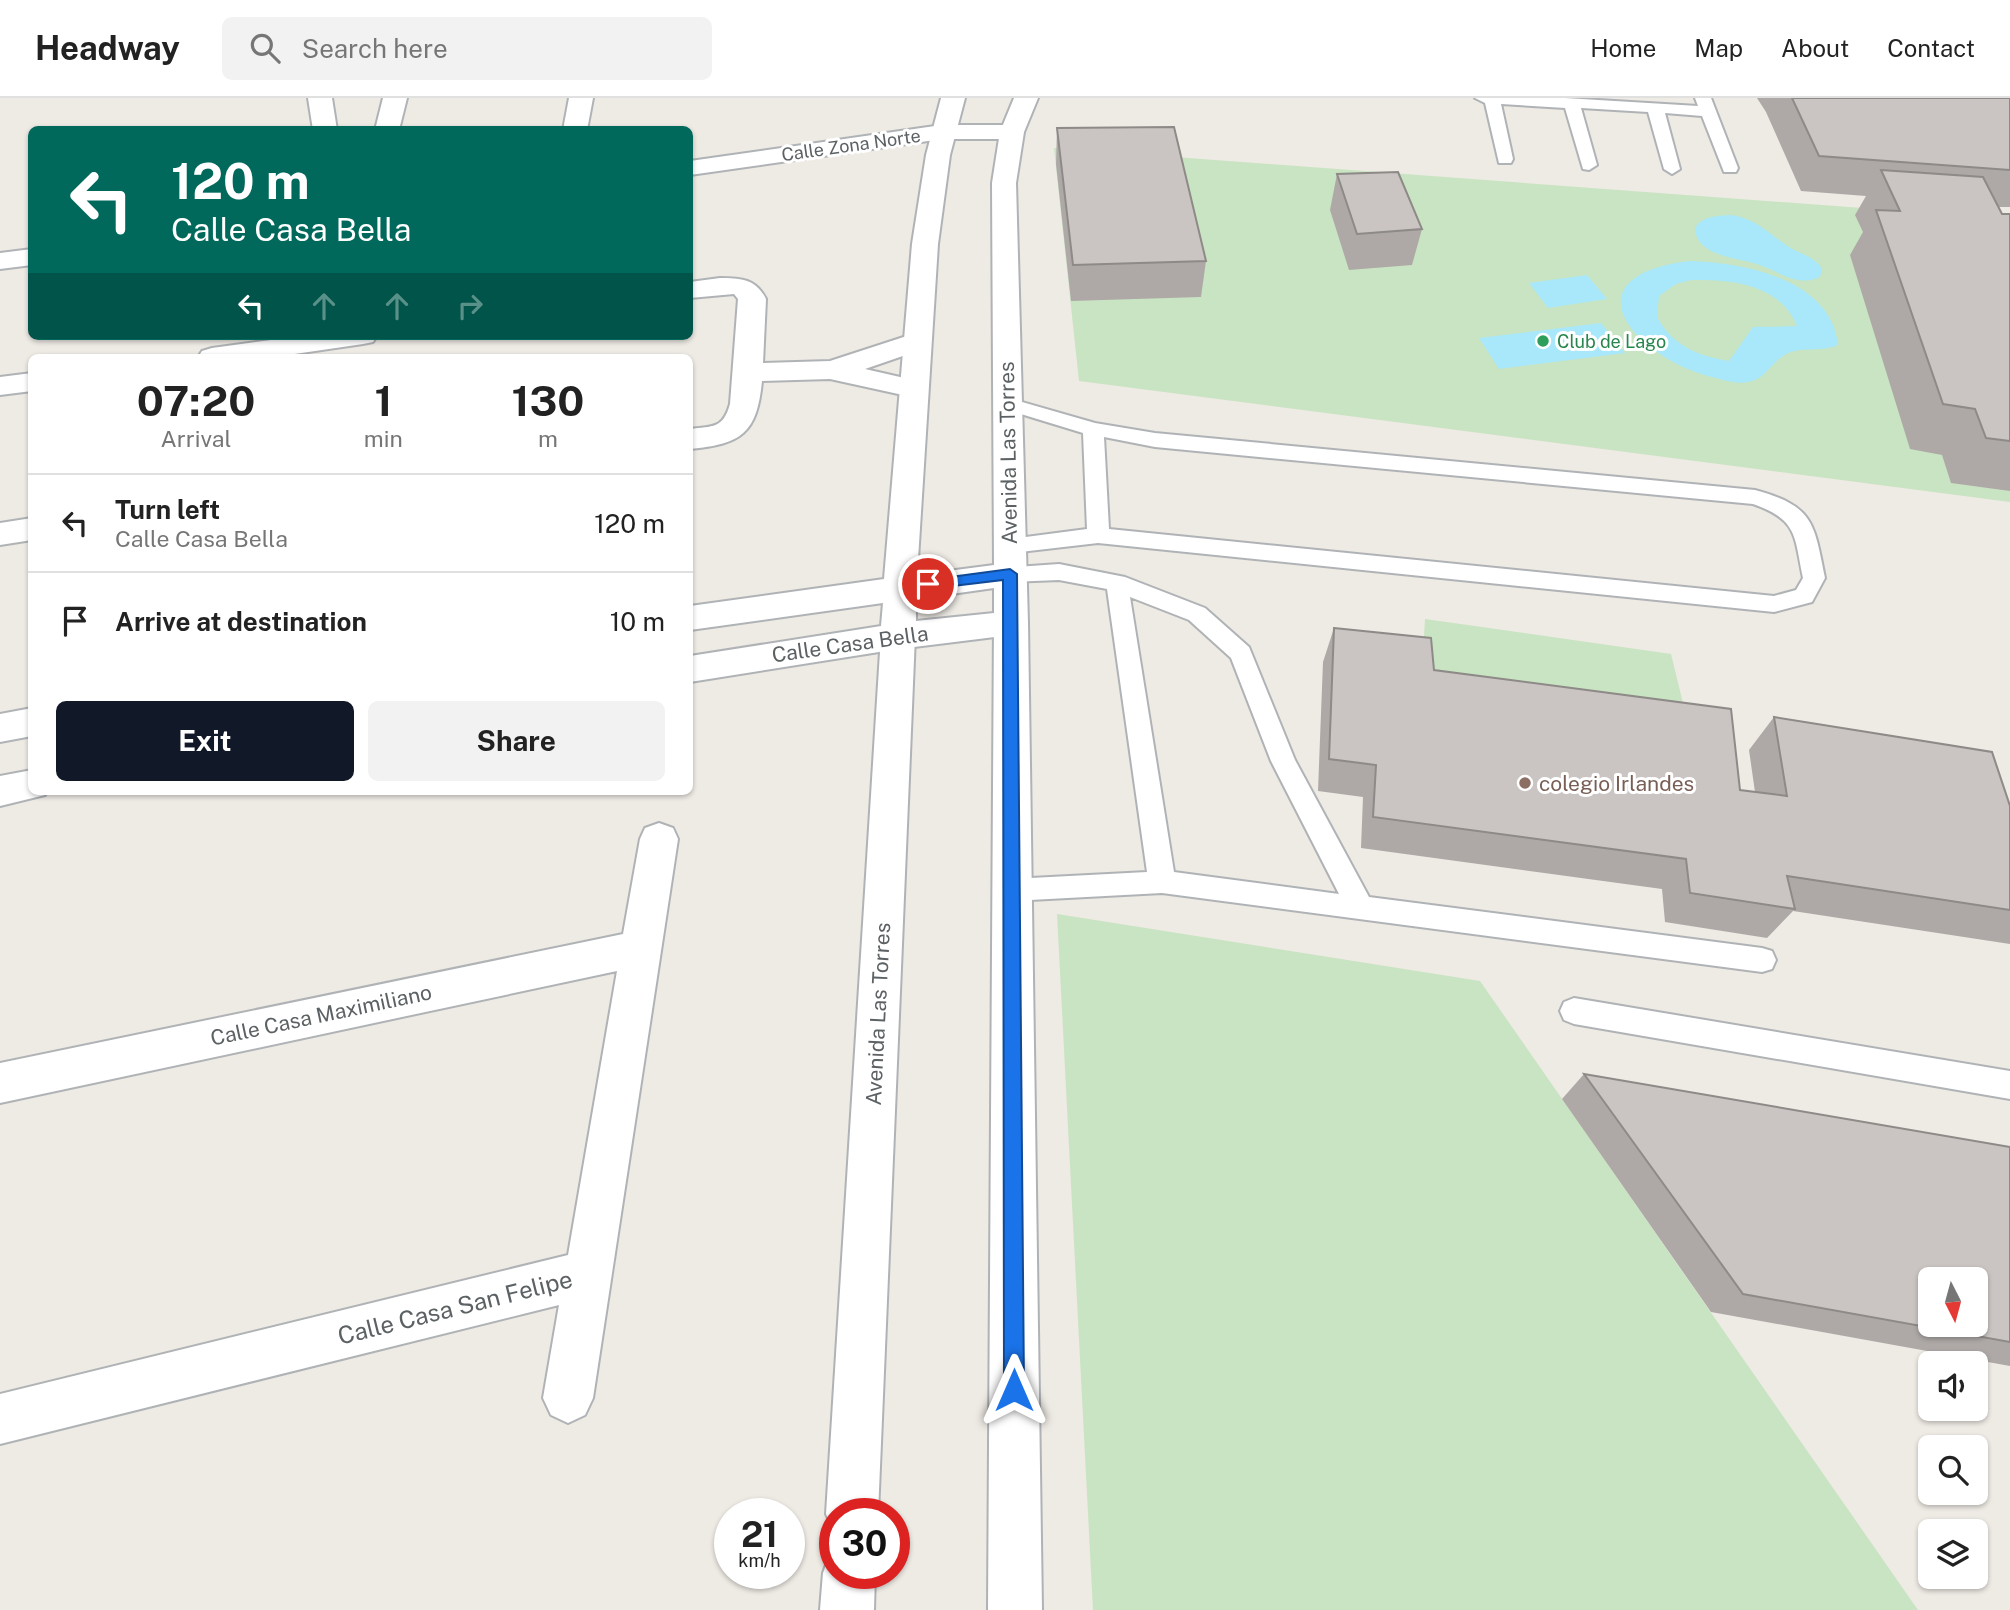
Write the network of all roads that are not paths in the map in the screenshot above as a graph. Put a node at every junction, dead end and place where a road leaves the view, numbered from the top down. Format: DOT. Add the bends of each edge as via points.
graph roads {
  1 [pos="320,98"];
  2 [pos="396,98"];
  3 [pos="581,98"];
  4 [pos="953,98"];
  5 [pos="1026,98"];
  6 [pos="1483,98"];
  7 [pos="1492,98"];
  8 [pos="1613,102"];
  9 [pos="1572,104"];
  10 [pos="1705,105"];
  11 [pos="1655,108"];
  12 [pos="324,126"];
  13 [pos="388,126"];
  14 [pos="576,126"];
  15 [pos="942,132"];
  16 [pos="1012,132"];
  17 [pos="1505,159"];
  18 [pos="1589,165"];
  19 [pos="693,168"];
  20 [pos="1730,168"];
  21 [pos="1672,169"];
  22 [pos="28,258"];
  23 [pos="0,261"];
  24 [pos="693,290"];
  25 [pos="334,340"];
  26 [pos="916,342"];
  27 [pos="234,354"];
  28 [pos="830,370"];
  29 [pos="749,372"];
  30 [pos="28,382"];
  31 [pos="0,386"];
  32 [pos="912,388"];
  33 [pos="1008,404"];
  34 [pos="1093,429"];
  35 [pos="700,438"];
  36 [pos="28,530"];
  37 [pos="0,534"];
  38 [pos="1098,535"];
  39 [pos="1010,560"];
  40 [pos="1117,583"];
  41 [pos="900,588"];
  42 [pos="693,618"];
  43 [pos="1011,623"];
  44 [pos="898,636"];
  45 [pos="693,669"];
  46 [pos="28,723"];
  47 [pos="0,728"];
  48 [pos="28,786"];
  49 [pos="0,791"];
  50 [pos="659,839"];
  51 [pos="1163,882"];
  52 [pos="1012,890"];
  53 [pos="1360,907"];
  54 [pos="642,948"];
  55 [pos="1762,960"];
  56 [pos="1574,1011"];
  57 [pos="0,1083"];
  58 [pos="2010,1085"];
  59 [pos="588,1274"];
  60 [pos="568,1398"];
  61 [pos="0,1419"];
  62 [pos="853,1498"];
  63 [pos="848,1589"];
  64 [pos="847,1610"];
  65 [pos="1015,1610"];
  1 -- 12 [label="street"];
  2 -- 13 [label="street"];
  3 -- 14 [label="street"];
  4 -- 15 [label="street, Avenida Las Torres"];
  5 -- 16 [label="street, Avenida Las Torres"];
  6 -- 7 [label="lane"];
  7 -- 9 [label="lane"];
  7 -- 17 [label="lane"];
  8 -- 9 [label="lane"];
  8 -- 11 [label="lane"];
  9 -- 18 [label="lane"];
  10 -- 11 [label="lane"];
  10 -- 20 [label="lane"];
  11 -- 21 [label="lane"];
  15 -- 16 [label="street, Calle Zona Norte"];
  15 -- 19 [label="street, Calle Zona Norte"];
  15 -- 26 [label="street, Avenida Las Torres"];
  16 -- 33 [label="street, Avenida Las Torres" via="1004,183"];
  22 -- 23 [label="street"];
  24 -- 29 [label="street" via="737,286 748,290 752,299"];
  25 -- 27 [label="street"];
  26 -- 28 [label="street"];
  26 -- 32 [label="street, Avenida Las Torres"];
  28 -- 29 [label="street"];
  28 -- 32 [label="street"];
  29 -- 35 [label="street" via="737,426"];
  30 -- 31 [label="street"];
  32 -- 41 [label="street, Avenida Las Torres"];
  33 -- 34 [label="lane"];
  33 -- 39 [label="street, Avenida Las Torres"];
  34 -- 38 [label="lane"];
  34 -- 38 [label="lane" via="1155,440 1755,496 1783,507 1804,528 1814,578 1804,596 1774,604"];
  36 -- 37 [label="street"];
  38 -- 39 [label="lane"];
  39 -- 40 [label="lane"];
  39 -- 41 [label="street"];
  39 -- 43 [label="street, Avenida Las Torres"];
  40 -- 51 [label="lane"];
  40 -- 53 [label="lane" via="1197,614 1241,653 1283,761"];
  41 -- 42 [label="street"];
  41 -- 44 [label="street, Avenida Las Torres"];
  43 -- 44 [label="street, Calle Casa Bella"];
  43 -- 52 [label="street, Avenida Las Torres"];
  44 -- 45 [label="street, Calle Casa Bella"];
  44 -- 62 [label="street, Avenida Las Torres"];
  46 -- 47 [label="street"];
  48 -- 49 [label="street"];
  50 -- 54 [label="street, Calle Casa San Felipe"];
  51 -- 52 [label="lane"];
  51 -- 53 [label="lane"];
  52 -- 65 [label="street, Avenida Las Torres"];
  53 -- 55 [label="lane"];
  54 -- 57 [label="street, Calle Casa Maximiliano"];
  54 -- 59 [label="street, Calle Casa San Felipe"];
  56 -- 58 [label="lane"];
  59 -- 60 [label="street"];
  59 -- 61 [label="street, Calle Casa San Felipe"];
  63 -- 64 [label="street"];
}
